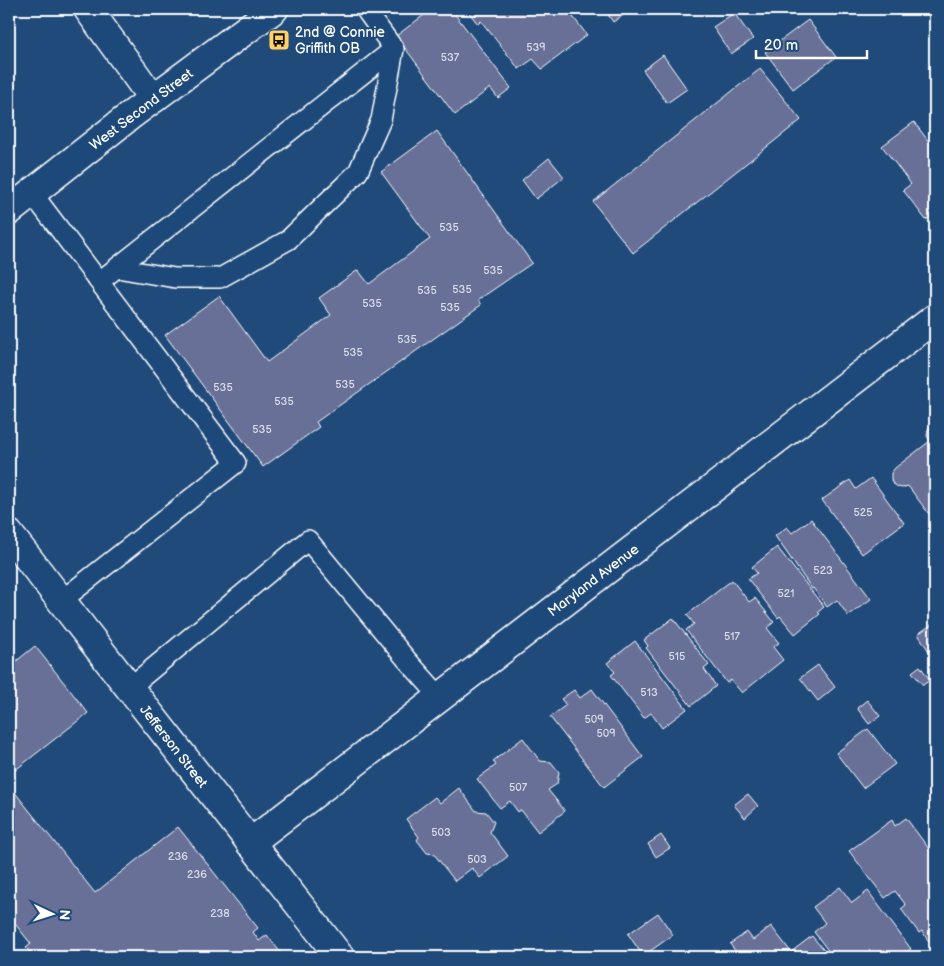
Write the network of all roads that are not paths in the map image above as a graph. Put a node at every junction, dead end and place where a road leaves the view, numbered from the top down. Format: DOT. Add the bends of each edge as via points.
graph roads {
  1 [pos="88,9"];
  2 [pos="274,9"];
  3 [pos="365,9"];
  4 [pos="394,49"];
  5 [pos="153,98"];
  6 [pos="32,193"];
  7 [pos="9,211"];
  8 [pos="118,268"];
  9 [pos="100,282"];
  10 [pos="935,318"];
  11 [pos="9,534"];
  12 [pos="61,601"];
  13 [pos="129,688"];
  14 [pos="440,697"];
  15 [pos="250,843"];
  16 [pos="340,957"];
  1 -- 5 [label="street"];
  2 -- 5 [label="street, West Second Street"];
  3 -- 4 [label="lane"];
  4 -- 8 [label="lane"];
  4 -- 8 [label="lane" via="380,120 358,172 288,240 220,278 175,278"];
  5 -- 6 [label="street, West Second Street"];
  6 -- 7 [label="street, West Second Street"];
  6 -- 9 [label="lane"];
  8 -- 9 [label="lane"];
  9 -- 12 [label="lane" via="236,463"];
  10 -- 14 [label="street, Maryland Avenue"];
  11 -- 12 [label="street, Jefferson Street"];
  12 -- 13 [label="street, Jefferson Street"];
  13 -- 14 [label="lane" via="308,540"];
  13 -- 15 [label="street, Jefferson Street"];
  14 -- 15 [label="street, Maryland Avenue"];
  15 -- 16 [label="street, Jefferson Street"];
}
